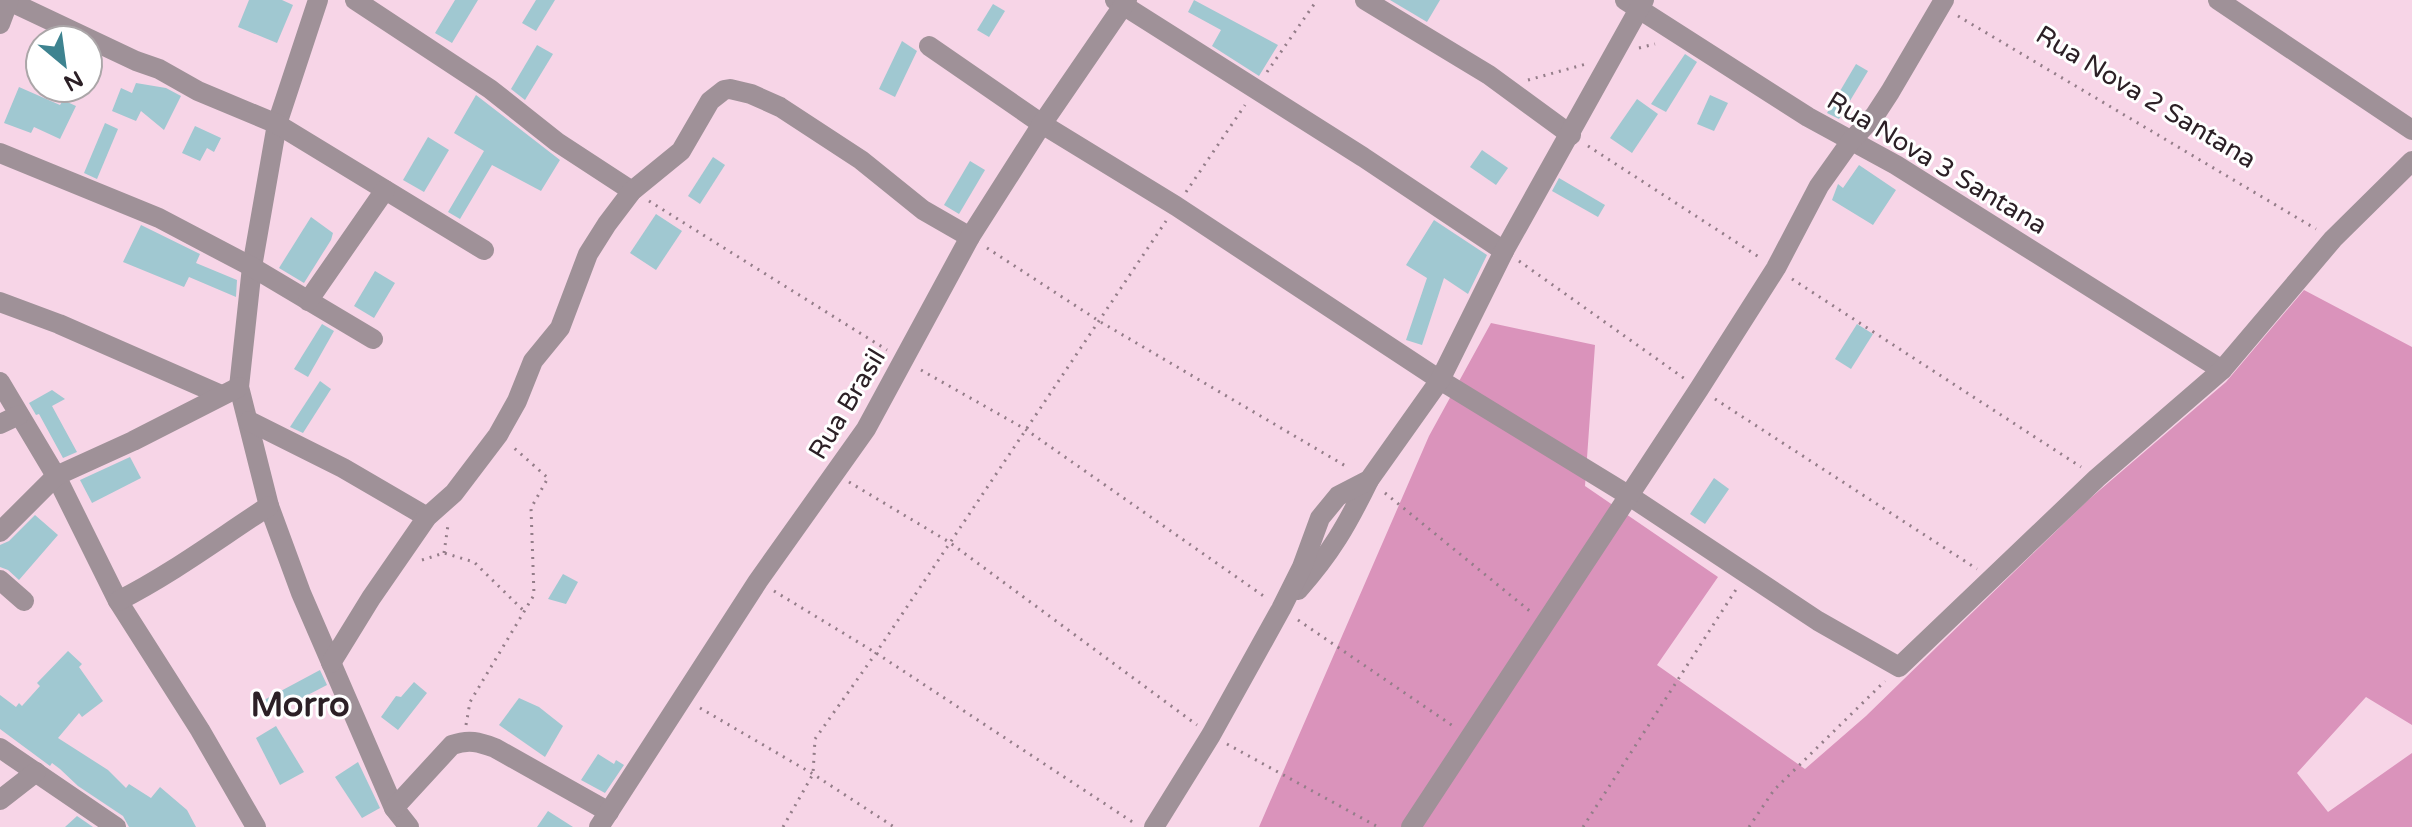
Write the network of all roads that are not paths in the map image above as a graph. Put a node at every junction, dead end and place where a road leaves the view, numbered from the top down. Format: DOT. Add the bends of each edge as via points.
graph roads {
  1 [pos="9,0"];
  2 [pos="318,0"];
  3 [pos="355,0"];
  4 [pos="1365,0"];
  5 [pos="2218,0"];
  6 [pos="1122,2"];
  7 [pos="1939,2"];
  8 [pos="1637,3"];
  9 [pos="0,24"];
  10 [pos="929,46"];
  11 [pos="277,124"];
  12 [pos="1042,124"];
  13 [pos="2412,130"];
  14 [pos="1571,135"];
  15 [pos="1851,141"];
  16 [pos="0,155"];
  17 [pos="2412,161"];
  18 [pos="385,190"];
  19 [pos="632,191"];
  20 [pos="970,237"];
  21 [pos="484,250"];
  22 [pos="1504,251"];
  23 [pos="252,267"];
  24 [pos="308,301"];
  25 [pos="0,302"];
  26 [pos="373,339"];
  27 [pos="2222,370"];
  28 [pos="1440,380"];
  29 [pos="0,382"];
  30 [pos="230,391"];
  31 [pos="19,415"];
  32 [pos="249,421"];
  33 [pos="0,424"];
  34 [pos="56,476"];
  35 [pos="1628,495"];
  36 [pos="269,506"];
  37 [pos="427,517"];
  38 [pos="0,532"];
  39 [pos="0,580"];
  40 [pos="24,601"];
  41 [pos="118,601"];
  42 [pos="331,663"];
  43 [pos="0,748"];
  44 [pos="36,772"];
  45 [pos="0,800"];
  46 [pos="394,808"];
  47 [pos="604,820"];
  48 [pos="116,827"];
  49 [pos="256,827"];
  50 [pos="409,827"];
  51 [pos="1154,827"];
  52 [pos="1411,827"];
  1 -- 9 [label="street"];
  1 -- 11 [label="street"];
  2 -- 11 [label="street"];
  3 -- 19 [label="street"];
  4 -- 14 [label="street" via="1489,75"];
  5 -- 13 [label="street"];
  6 -- 12 [label="street, Rua Brasil"];
  6 -- 22 [label="street"];
  7 -- 15 [label="street" via="1890,92"];
  8 -- 14 [label="street"];
  8 -- 15 [label="street, Rua Nova 3 Santana"];
  10 -- 12 [label="street"];
  11 -- 18 [label="street"];
  11 -- 23 [label="street"];
  12 -- 20 [label="street, Rua Brasil"];
  12 -- 28 [label="street"];
  14 -- 22 [label="street"];
  15 -- 27 [label="street, Rua Nova 3 Santana"];
  15 -- 35 [label="street" via="1819,186 1776,268"];
  16 -- 23 [label="street" via="159,218"];
  17 -- 27 [label="street" via="2333,239"];
  18 -- 21 [label="street"];
  18 -- 24 [label="street"];
  19 -- 20 [label="street" via="681,151 710,101 730,89 780,107 861,160 904,198"];
  19 -- 37 [label="street" via="588,254 560,328 533,361 498,435 454,493"];
  20 -- 47 [label="street, Rua Brasil" via="866,429 758,581"];
  22 -- 28 [label="street"];
  23 -- 24 [label="street"];
  23 -- 30 [label="street"];
  24 -- 26 [label="street"];
  25 -- 30 [label="street"];
  27 -- 35 [label="street" via="2097,478 1899,667 1745,575"];
  28 -- 35 [label="street"];
  28 -- 51 [label="street" via="1369,480 1338,496 1320,518 1281,609"];
  29 -- 31 [label="street"];
  30 -- 32 [label="street"];
  30 -- 34 [label="street"];
  31 -- 33 [label="street"];
  31 -- 34 [label="street"];
  32 -- 36 [label="street"];
  32 -- 37 [label="street"];
  34 -- 38 [label="street"];
  34 -- 41 [label="street"];
  35 -- 52 [label="street"];
  36 -- 41 [label="street" via="186,564"];
  36 -- 42 [label="street"];
  37 -- 42 [label="street"];
  39 -- 40 [label="street"];
  41 -- 49 [label="street"];
  42 -- 46 [label="street"];
  43 -- 44 [label="street"];
  44 -- 45 [label="street"];
  44 -- 48 [label="street"];
  46 -- 47 [label="street" via="452,745 464,741 495,748"];
  46 -- 50 [label="street"];
}
